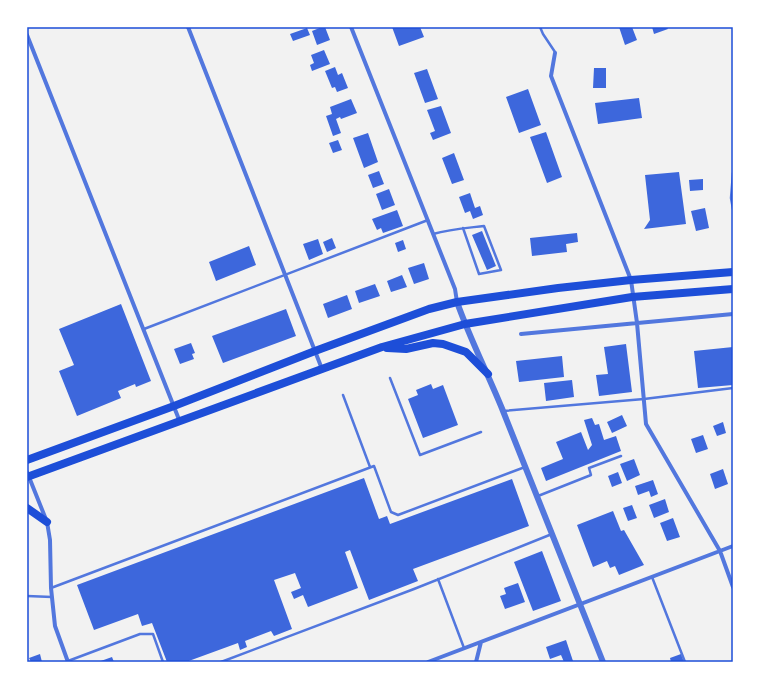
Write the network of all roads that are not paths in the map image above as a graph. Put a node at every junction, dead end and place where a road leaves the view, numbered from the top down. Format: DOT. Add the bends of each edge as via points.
graph roads {
  1 [pos="188,27"];
  2 [pos="351,27"];
  3 [pos="540,27"];
  4 [pos="27,35"];
  5 [pos="33,51"];
  6 [pos="27,53"];
  7 [pos="556,53"];
  8 [pos="733,173"];
  9 [pos="733,209"];
  10 [pos="428,220"];
  11 [pos="463,228"];
  12 [pos="433,234"];
  13 [pos="733,272"];
  14 [pos="286,276"];
  15 [pos="631,280"];
  16 [pos="733,289"];
  17 [pos="632,297"];
  18 [pos="458,302"];
  19 [pos="733,314"];
  20 [pos="637,323"];
  21 [pos="465,324"];
  22 [pos="144,329"];
  23 [pos="522,334"];
  24 [pos="382,347"];
  25 [pos="315,351"];
  26 [pos="322,369"];
  27 [pos="488,374"];
  28 [pos="390,378"];
  29 [pos="733,388"];
  30 [pos="343,395"];
  31 [pos="644,399"];
  32 [pos="174,406"];
  33 [pos="503,410"];
  34 [pos="181,422"];
  35 [pos="481,432"];
  36 [pos="620,456"];
  37 [pos="27,460"];
  38 [pos="526,467"];
  39 [pos="370,468"];
  40 [pos="28,475"];
  41 [pos="538,497"];
  42 [pos="27,508"];
  43 [pos="47,522"];
  44 [pos="552,533"];
  45 [pos="733,546"];
  46 [pos="720,551"];
  47 [pos="652,577"];
  48 [pos="438,579"];
  49 [pos="733,586"];
  50 [pos="52,588"];
  51 [pos="27,596"];
  52 [pos="52,596"];
  53 [pos="580,605"];
  54 [pos="480,642"];
  55 [pos="464,648"];
  56 [pos="68,661"];
  57 [pos="163,662"];
  58 [pos="221,662"];
  59 [pos="428,662"];
  60 [pos="476,662"];
  61 [pos="603,662"];
  62 [pos="685,662"];
  1 -- 14 [label="street"];
  2 -- 10 [label="street"];
  3 -- 7 [label="lane"];
  4 -- 5 [label="street"];
  5 -- 6 [label="street"];
  5 -- 22 [label="street"];
  7 -- 15 [label="street" via="551,76"];
  8 -- 9 [label="lane"];
  10 -- 12 [label="street"];
  10 -- 14 [label="lane"];
  11 -- 11 [label="lane" via="479,274 501,270 484,226"];
  11 -- 12 [label="lane"];
  12 -- 18 [label="street"];
  13 -- 15 [label="main road"];
  14 -- 22 [label="lane"];
  14 -- 25 [label="street"];
  15 -- 17 [label="street"];
  15 -- 18 [label="main road"];
  16 -- 17 [label="main road"];
  17 -- 20 [label="street"];
  17 -- 21 [label="main road"];
  18 -- 21 [label="street"];
  18 -- 25 [label="main road" via="429,309"];
  19 -- 20 [label="street"];
  20 -- 23 [label="street"];
  20 -- 31 [label="street"];
  21 -- 24 [label="main road"];
  21 -- 27 [label="street"];
  22 -- 32 [label="street"];
  24 -- 26 [label="main road"];
  24 -- 27 [label="main road" via="406,349 433,343 443,344 466,352"];
  25 -- 26 [label="street"];
  25 -- 32 [label="main road"];
  26 -- 34 [label="main road"];
  27 -- 33 [label="street"];
  28 -- 35 [label="lane" via="420,455"];
  29 -- 31 [label="lane"];
  30 -- 39 [label="lane"];
  31 -- 33 [label="lane"];
  31 -- 46 [label="street" via="646,424"];
  32 -- 34 [label="street"];
  32 -- 37 [label="main road"];
  33 -- 38 [label="street"];
  34 -- 40 [label="main road"];
  36 -- 41 [label="lane" via="589,468 591,475"];
  38 -- 39 [label="lane" via="398,515 391,512 374,466"];
  38 -- 41 [label="street"];
  39 -- 50 [label="lane"];
  40 -- 43 [label="street"];
  41 -- 44 [label="street"];
  42 -- 43 [label="main road"];
  43 -- 50 [label="street"];
  44 -- 48 [label="lane"];
  44 -- 53 [label="street"];
  45 -- 46 [label="street"];
  46 -- 47 [label="street"];
  46 -- 49 [label="street"];
  47 -- 53 [label="street"];
  47 -- 62 [label="lane"];
  48 -- 55 [label="lane"];
  48 -- 58 [label="lane"];
  50 -- 52 [label="street"];
  51 -- 52 [label="lane"];
  52 -- 56 [label="street" via="55,626"];
  53 -- 54 [label="street"];
  53 -- 61 [label="street"];
  54 -- 55 [label="street"];
  54 -- 60 [label="street"];
  55 -- 59 [label="street"];
  56 -- 57 [label="lane" via="140,634 153,634"];
}
